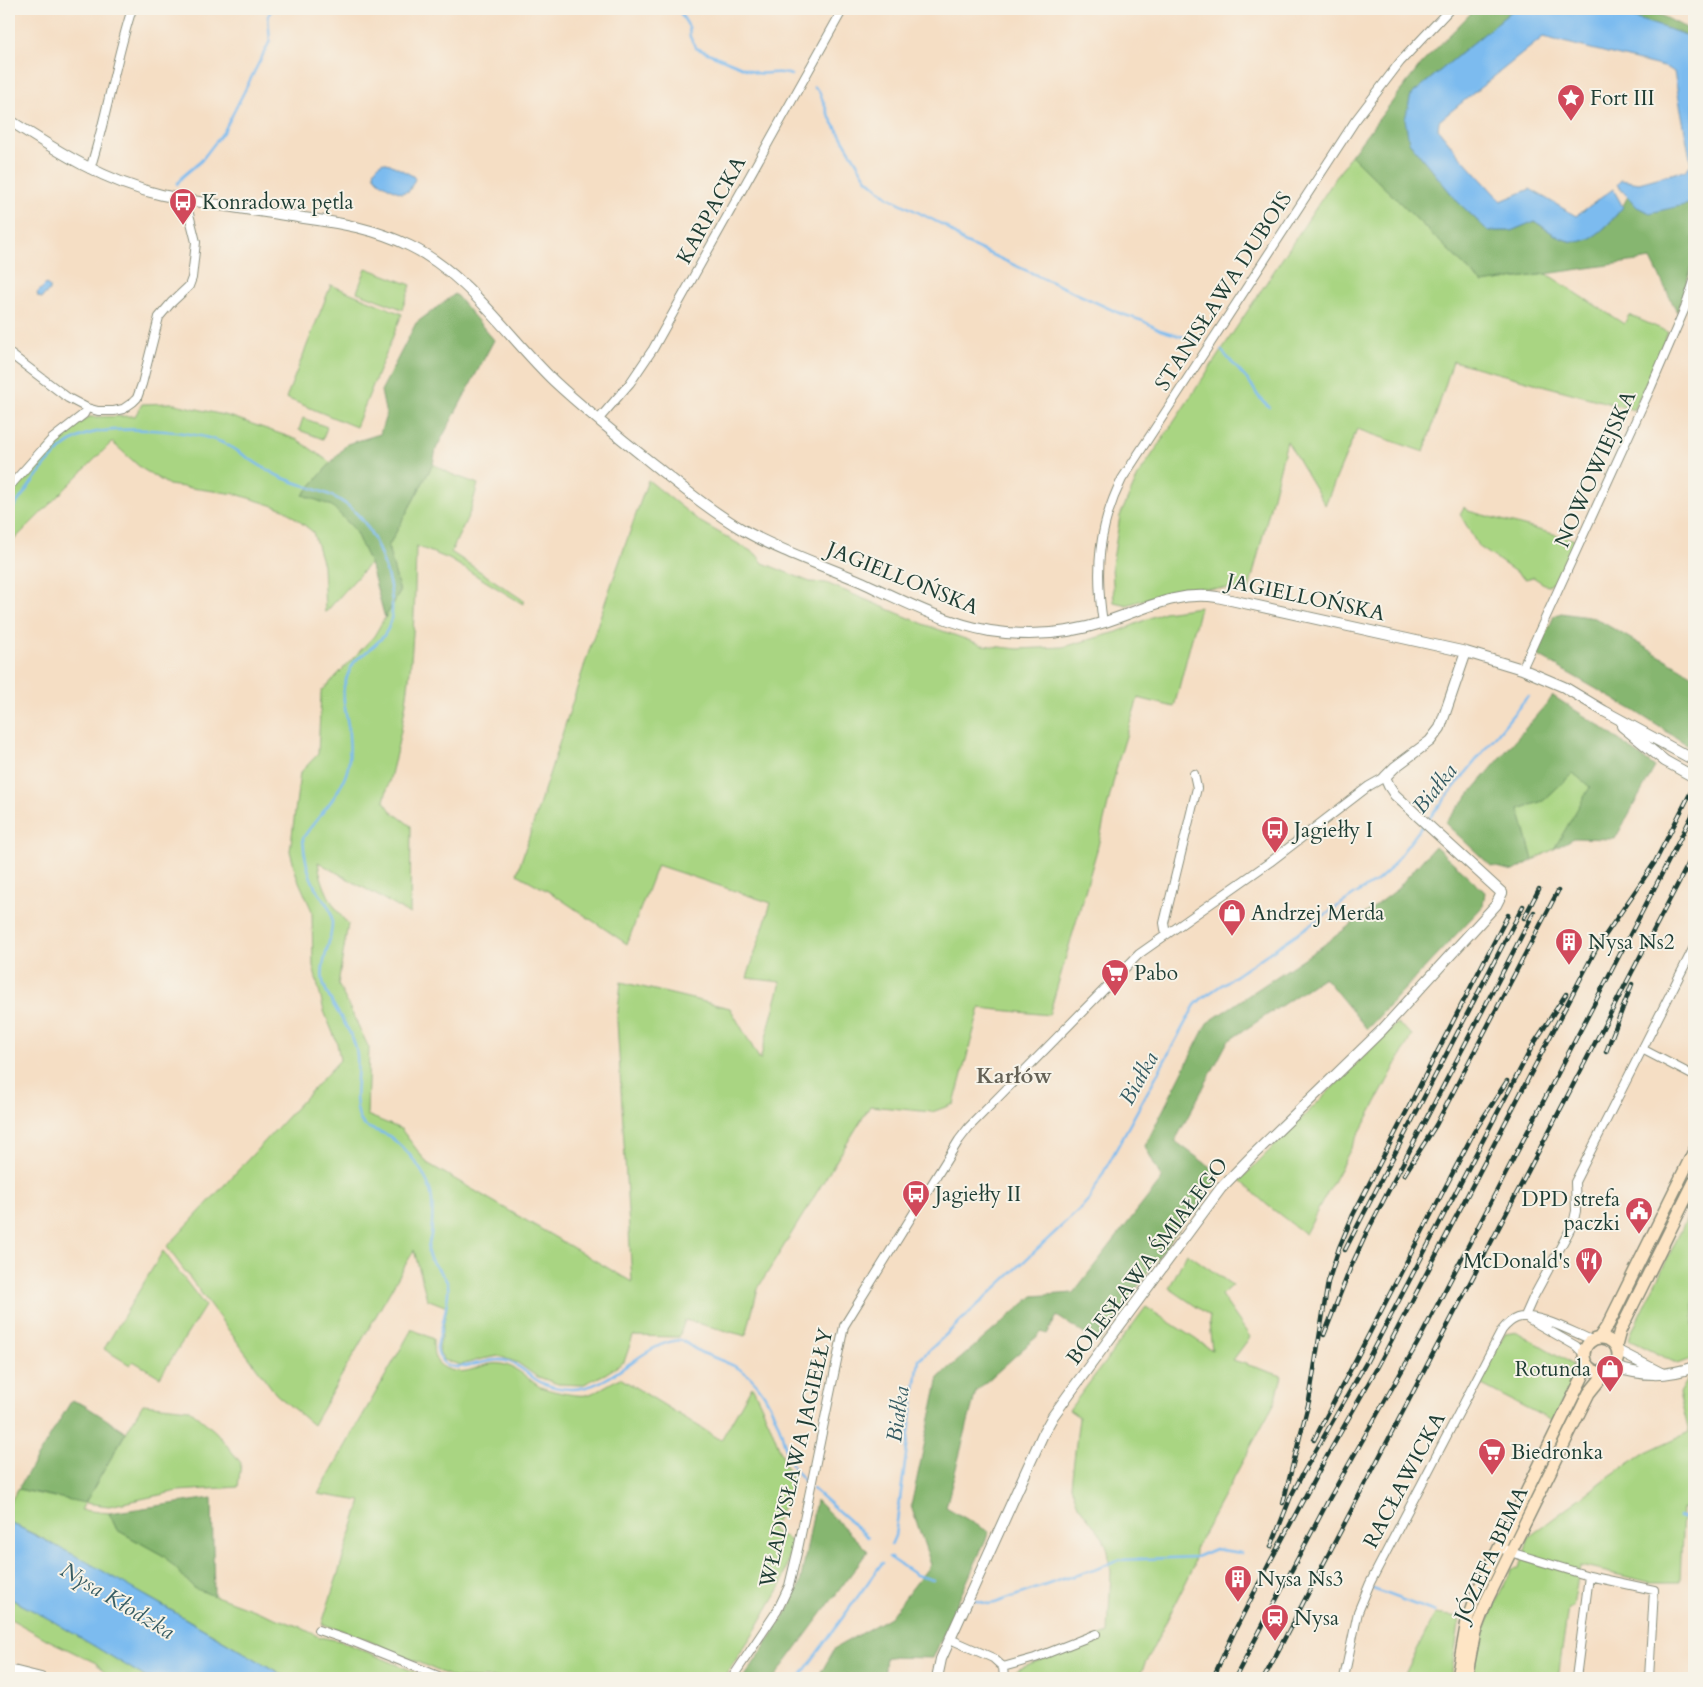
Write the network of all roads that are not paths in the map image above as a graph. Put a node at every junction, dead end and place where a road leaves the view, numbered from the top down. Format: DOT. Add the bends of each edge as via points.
graph roads {
  1 [pos="132,9"];
  2 [pos="843,9"];
  3 [pos="1450,9"];
  4 [pos="9,120"];
  5 [pos="90,169"];
  6 [pos="190,200"];
  7 [pos="1694,281"];
  8 [pos="9,353"];
  9 [pos="87,408"];
  10 [pos="598,420"];
  11 [pos="9,488"];
  12 [pos="1102,623"];
  13 [pos="1466,652"];
  14 [pos="1522,669"];
  15 [pos="1604,711"];
  16 [pos="1694,760"];
  17 [pos="1194,774"];
  18 [pos="1385,776"];
  19 [pos="1694,777"];
  20 [pos="1166,935"];
  21 [pos="1694,947"];
  22 [pos="1642,1049"];
  23 [pos="1694,1076"];
  24 [pos="1694,1151"];
  25 [pos="1694,1182"];
  26 [pos="1525,1316"];
  27 [pos="1596,1339"];
  28 [pos="1617,1349"];
  29 [pos="1585,1358"];
  30 [pos="1694,1367"];
  31 [pos="1610,1369"];
  32 [pos="1664,1374"];
  33 [pos="1498,1547"];
  34 [pos="1510,1552"];
  35 [pos="1589,1576"];
  36 [pos="318,1630"];
  37 [pos="1096,1634"];
  38 [pos="950,1638"];
  39 [pos="1003,1667"];
  40 [pos="9,1670"];
  41 [pos="26,1676"];
  42 [pos="41,1678"];
  43 [pos="443,1678"];
  44 [pos="732,1678"];
  45 [pos="937,1678"];
  46 [pos="1004,1678"];
  47 [pos="1344,1678"];
  48 [pos="1457,1678"];
  49 [pos="1466,1678"];
  50 [pos="1576,1678"];
  51 [pos="1649,1678"];
  1 -- 5 [label="street"];
  2 -- 10 [label="street, KARPACKA" via="650,356"];
  3 -- 12 [label="street, STANISŁAWA DUBOIS" via="1400,62 1355,121 1122,479 1112,498 1100,540 1098,578"];
  4 -- 5 [label="street, JAGIELLOŃSKA"];
  5 -- 6 [label="street, JAGIELLOŃSKA" via="140,189"];
  6 -- 9 [label="street" via="188,210 196,242 192,278 189,286 159,317 137,398 123,409 106,412"];
  6 -- 10 [label="street, JAGIELLOŃSKA" via="357,227 414,248 446,268 531,358"];
  7 -- 14 [label="street, NOWOWIEJSKA" via="1654,379"];
  8 -- 9 [label="street" via="68,398"];
  9 -- 11 [label="street" via="84,414 52,439"];
  10 -- 12 [label="street, JAGIELLOŃSKA" via="702,503 740,528 941,616 979,628 1016,634 1075,630"];
  12 -- 13 [label="street, JAGIELLOŃSKA" via="1171,599 1198,594"];
  13 -- 14 [label="street, JAGIELLOŃSKA"];
  13 -- 18 [label="street, WŁADYSŁAWA JAGIEŁŁY" via="1440,728"];
  14 -- 15 [label="street, JAGIELLOŃSKA" via="1564,687"];
  15 -- 16 [label="street, JAGIELLOŃSKA"];
  15 -- 19 [label="street, JAGIELLOŃSKA" via="1659,756"];
  17 -- 20 [label="street" via="1197,788 1164,923"];
  18 -- 20 [label="street, WŁADYSŁAWA JAGIEŁŁY"];
  18 -- 38 [label="street, BOLESŁAWA ŚMIAŁEGO" via="1395,795 1502,893 1496,905 1382,1030 1221,1188 1043,1434"];
  20 -- 44 [label="street, WŁADYSŁAWA JAGIEŁŁY" via="1132,961 969,1126 844,1326 794,1570 777,1611"];
  21 -- 22 [label="street"];
  22 -- 23 [label="street"];
  22 -- 26 [label="street" via="1575,1182 1573,1224"];
  24 -- 27 [label="main road" via="1608,1325"];
  25 -- 28 [label="main road" via="1620,1332"];
  26 -- 27 [label="street"];
  26 -- 29 [label="street" via="1576,1346"];
  26 -- 47 [label="street, RACŁAWICKA" via="1515,1318 1497,1338 1370,1583 1358,1612"];
  27 -- 28 [label="main road" via="1608,1339"];
  27 -- 29 [label="main road" via="1586,1347"];
  28 -- 31 [label="main road" via="1618,1359"];
  28 -- 32 [label="street"];
  29 -- 31 [label="main road" via="1592,1370"];
  29 -- 33 [label="main road, JÓZEFA BEMA" via="1583,1376"];
  30 -- 32 [label="street"];
  31 -- 32 [label="street"];
  31 -- 34 [label="main road, JÓZEFA BEMA" via="1589,1393"];
  33 -- 34 [label="street"];
  33 -- 48 [label="main road, JÓZEFA BEMA" via="1471,1606"];
  34 -- 35 [label="street"];
  34 -- 49 [label="main road, JÓZEFA BEMA" via="1479,1620"];
  35 -- 50 [label="street"];
  35 -- 51 [label="street" via="1654,1590"];
  36 -- 43 [label="street"];
  37 -- 39 [label="street"];
  38 -- 39 [label="street" via="993,1658"];
  38 -- 45 [label="street, BOLESŁAWA ŚMIAŁEGO"];
  39 -- 46 [label="street"];
  40 -- 41 [label="street"];
  41 -- 42 [label="street"];
}
